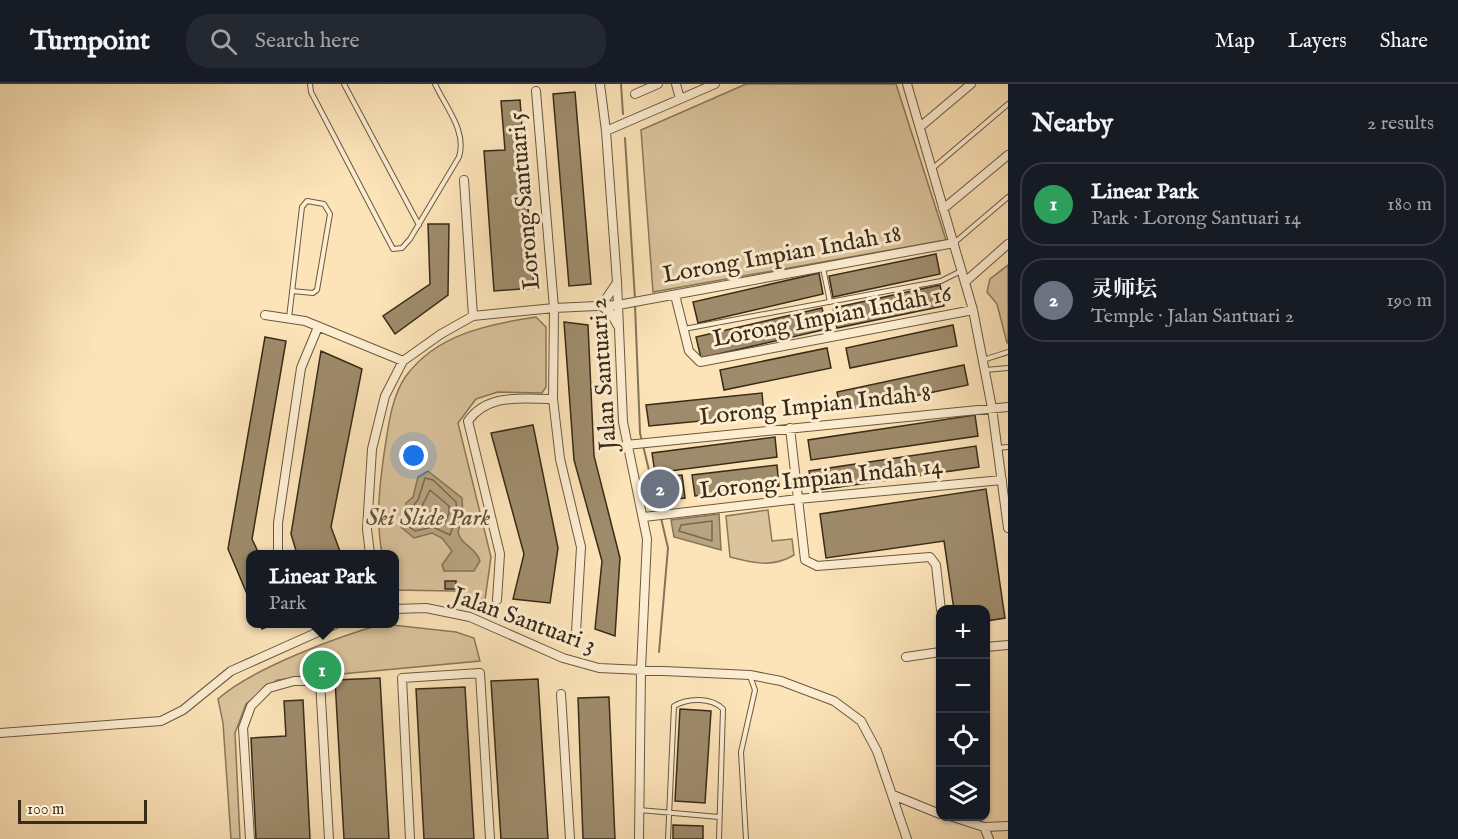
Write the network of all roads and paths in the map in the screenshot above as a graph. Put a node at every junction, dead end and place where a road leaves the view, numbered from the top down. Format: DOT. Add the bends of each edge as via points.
graph roads {
  1 [pos="310,84"];
  2 [pos="344,84"];
  3 [pos="435,84"];
  4 [pos="600,84"];
  5 [pos="658,84"];
  6 [pos="676,84"];
  7 [pos="715,84"];
  8 [pos="907,84"];
  9 [pos="972,84"];
  10 [pos="536,91"];
  11 [pos="635,94"];
  12 [pos="680,99"];
  13 [pos="1008,104"];
  14 [pos="920,128"];
  15 [pos="606,131"];
  16 [pos="1008,155"];
  17 [pos="932,169"];
  18 [pos="464,180"];
  19 [pos="1008,197"];
  20 [pos="944,209"];
  21 [pos="419,225"];
  22 [pos="954,243"];
  23 [pos="1008,244"];
  24 [pos="823,268"];
  25 [pos="962,271"];
  26 [pos="617,282"];
  27 [pos="965,282"];
  28 [pos="292,291"];
  29 [pos="675,295"];
  30 [pos="830,302"];
  31 [pos="618,305"];
  32 [pos="601,306"];
  33 [pos="554,308"];
  34 [pos="973,310"];
  35 [pos="264,315"];
  36 [pos="473,316"];
  37 [pos="289,318"];
  38 [pos="318,327"];
  39 [pos="619,327"];
  40 [pos="684,329"];
  41 [pos="1008,352"];
  42 [pos="983,360"];
  43 [pos="403,361"];
  44 [pos="1008,368"];
  45 [pos="985,370"];
  46 [pos="553,399"];
  47 [pos="1008,407"];
  48 [pos="992,408"];
  49 [pos="790,428"];
  50 [pos="629,444"];
  51 [pos="1008,447"];
  52 [pos="997,448"];
  53 [pos="1004,485"];
  54 [pos="798,499"];
  55 [pos="648,517"];
  56 [pos="1008,528"];
  57 [pos="278,550"];
  58 [pos="369,550"];
  59 [pos="497,600"];
  60 [pos="941,605"];
  61 [pos="399,609"];
  62 [pos="327,628"];
  63 [pos="576,632"];
  64 [pos="1008,645"];
  65 [pos="990,647"];
  66 [pos="936,653"];
  67 [pos="906,657"];
  68 [pos="641,669"];
  69 [pos="750,675"];
  70 [pos="561,694"];
  71 [pos="0,733"];
  72 [pos="893,795"];
  73 [pos="639,810"];
  74 [pos="668,812"];
  75 [pos="936,812"];
  76 [pos="719,817"];
  77 [pos="965,821"];
  78 [pos="1008,826"];
  79 [pos="984,827"];
  80 [pos="250,839"];
  81 [pos="329,839"];
  82 [pos="410,839"];
  83 [pos="490,839"];
  84 [pos="570,839"];
  85 [pos="639,839"];
  86 [pos="668,839"];
  87 [pos="718,839"];
  88 [pos="746,839"];
  89 [pos="907,839"];
  90 [pos="989,839"];
  1 -- 21 [label="lane" via="310,92 388,244 393,249 402,248"];
  2 -- 21 [label="lane"];
  3 -- 21 [label="lane" via="462,136 462,147"];
  4 -- 15 [label="street, Jalan Santuari 2"];
  5 -- 11 [label="street"];
  6 -- 12 [label="street"];
  7 -- 12 [label="street"];
  8 -- 14 [label="street"];
  9 -- 14 [label="street"];
  10 -- 33 [label="street, Lorong Santuari 5"];
  12 -- 15 [label="street"];
  13 -- 17 [label="lane"];
  14 -- 17 [label="street"];
  15 -- 26 [label="street, Jalan Santuari 2"];
  16 -- 20 [label="street"];
  17 -- 20 [label="street"];
  18 -- 36 [label="street"];
  19 -- 22 [label="lane"];
  20 -- 22 [label="street"];
  22 -- 24 [label="street, Lorong Impian Indah 18"];
  22 -- 25 [label="street"];
  23 -- 27 [label="street"];
  24 -- 29 [label="street, Lorong Impian Indah 18"];
  24 -- 30 [label="lane"];
  25 -- 27 [label="street"];
  25 -- 30 [label="lane" via="941,281"];
  26 -- 31 [label="street, Jalan Santuari 2"];
  26 -- 32 [label="street"];
  27 -- 34 [label="street"];
  28 -- 28 [label="lane" via="302,207 307,201 324,204 330,214 317,290"];
  28 -- 37 [label="lane"];
  29 -- 31 [label="street, Lorong Impian Indah 18"];
  29 -- 40 [label="street, Lorong Impian Indah 16"];
  30 -- 40 [label="lane"];
  31 -- 32 [label="street, Lorong Impian Indah 18"];
  31 -- 39 [label="street, Jalan Santuari 2"];
  32 -- 33 [label="street, Lorong Impian Indah 18"];
  32 -- 39 [label="street"];
  33 -- 36 [label="street, Lorong Impian Indah 18"];
  33 -- 46 [label="street, Lorong Santuari 5"];
  34 -- 40 [label="street, Lorong Impian Indah 16" via="700,362 689,351"];
  34 -- 42 [label="street"];
  35 -- 37 [label="street"];
  36 -- 43 [label="street"];
  37 -- 38 [label="street"];
  38 -- 43 [label="street"];
  38 -- 57 [label="street" via="301,368 278,523"];
  39 -- 50 [label="street, Jalan Santuari 2"];
  41 -- 42 [label="lane"];
  42 -- 45 [label="street"];
  43 -- 58 [label="street" via="385,396 372,449"];
  44 -- 45 [label="lane"];
  45 -- 48 [label="street"];
  46 -- 59 [label="street" via="505,399 478,408 468,421 500,554"];
  46 -- 63 [label="street, Lorong Santuari 5" via="560,459 581,547"];
  47 -- 48 [label="street, Lorong Impian Indah 8"];
  48 -- 49 [label="street, Lorong Impian Indah 8"];
  48 -- 52 [label="street"];
  49 -- 50 [label="street, Lorong Impian Indah 8"];
  49 -- 54 [label="street"];
  50 -- 55 [label="street, Jalan Santuari 2"];
  51 -- 52 [label="lane"];
  52 -- 53 [label="street"];
  53 -- 54 [label="street, Lorong Impian Indah 14"];
  53 -- 56 [label="street"];
  54 -- 55 [label="street, Lorong Impian Indah 14"];
  54 -- 60 [label="street" via="805,560 817,566 930,556 936,565"];
  55 -- 68 [label="street, Jalan Santuari 2"];
  61 -- 68 [label="street, Jalan Santuari 3" via="426,608 470,617 563,658 599,668"];
  62 -- 71 [label="street" via="231,671 183,710 161,721"];
  64 -- 65 [label="street"];
  66 -- 67 [label="street"];
  68 -- 69 [label="street, Jalan Santuari 3"];
  68 -- 73 [label="street, Jalan Santuari 2"];
  69 -- 72 [label="street, Jalan Santuari 3" via="781,681 834,701 861,721"];
  69 -- 88 [label="lane" via="755,690 741,752"];
  70 -- 84 [label="street"];
  72 -- 75 [label="street"];
  72 -- 89 [label="street, Jalan Santuari 3"];
  73 -- 74 [label="lane"];
  73 -- 85 [label="street, Jalan Santuari 2"];
  74 -- 76 [label="lane"];
  74 -- 76 [label="lane" via="674,706 708,701 723,710"];
  74 -- 86 [label="lane"];
  76 -- 87 [label="lane"];
  77 -- 79 [label="street"];
  78 -- 79 [label="street"];
  79 -- 90 [label="street"];
  80 -- 81 [label="street" via="243,728 252,706 269,688 294,681 320,681"];
  82 -- 83 [label="street" via="402,678 480,673"];
}
